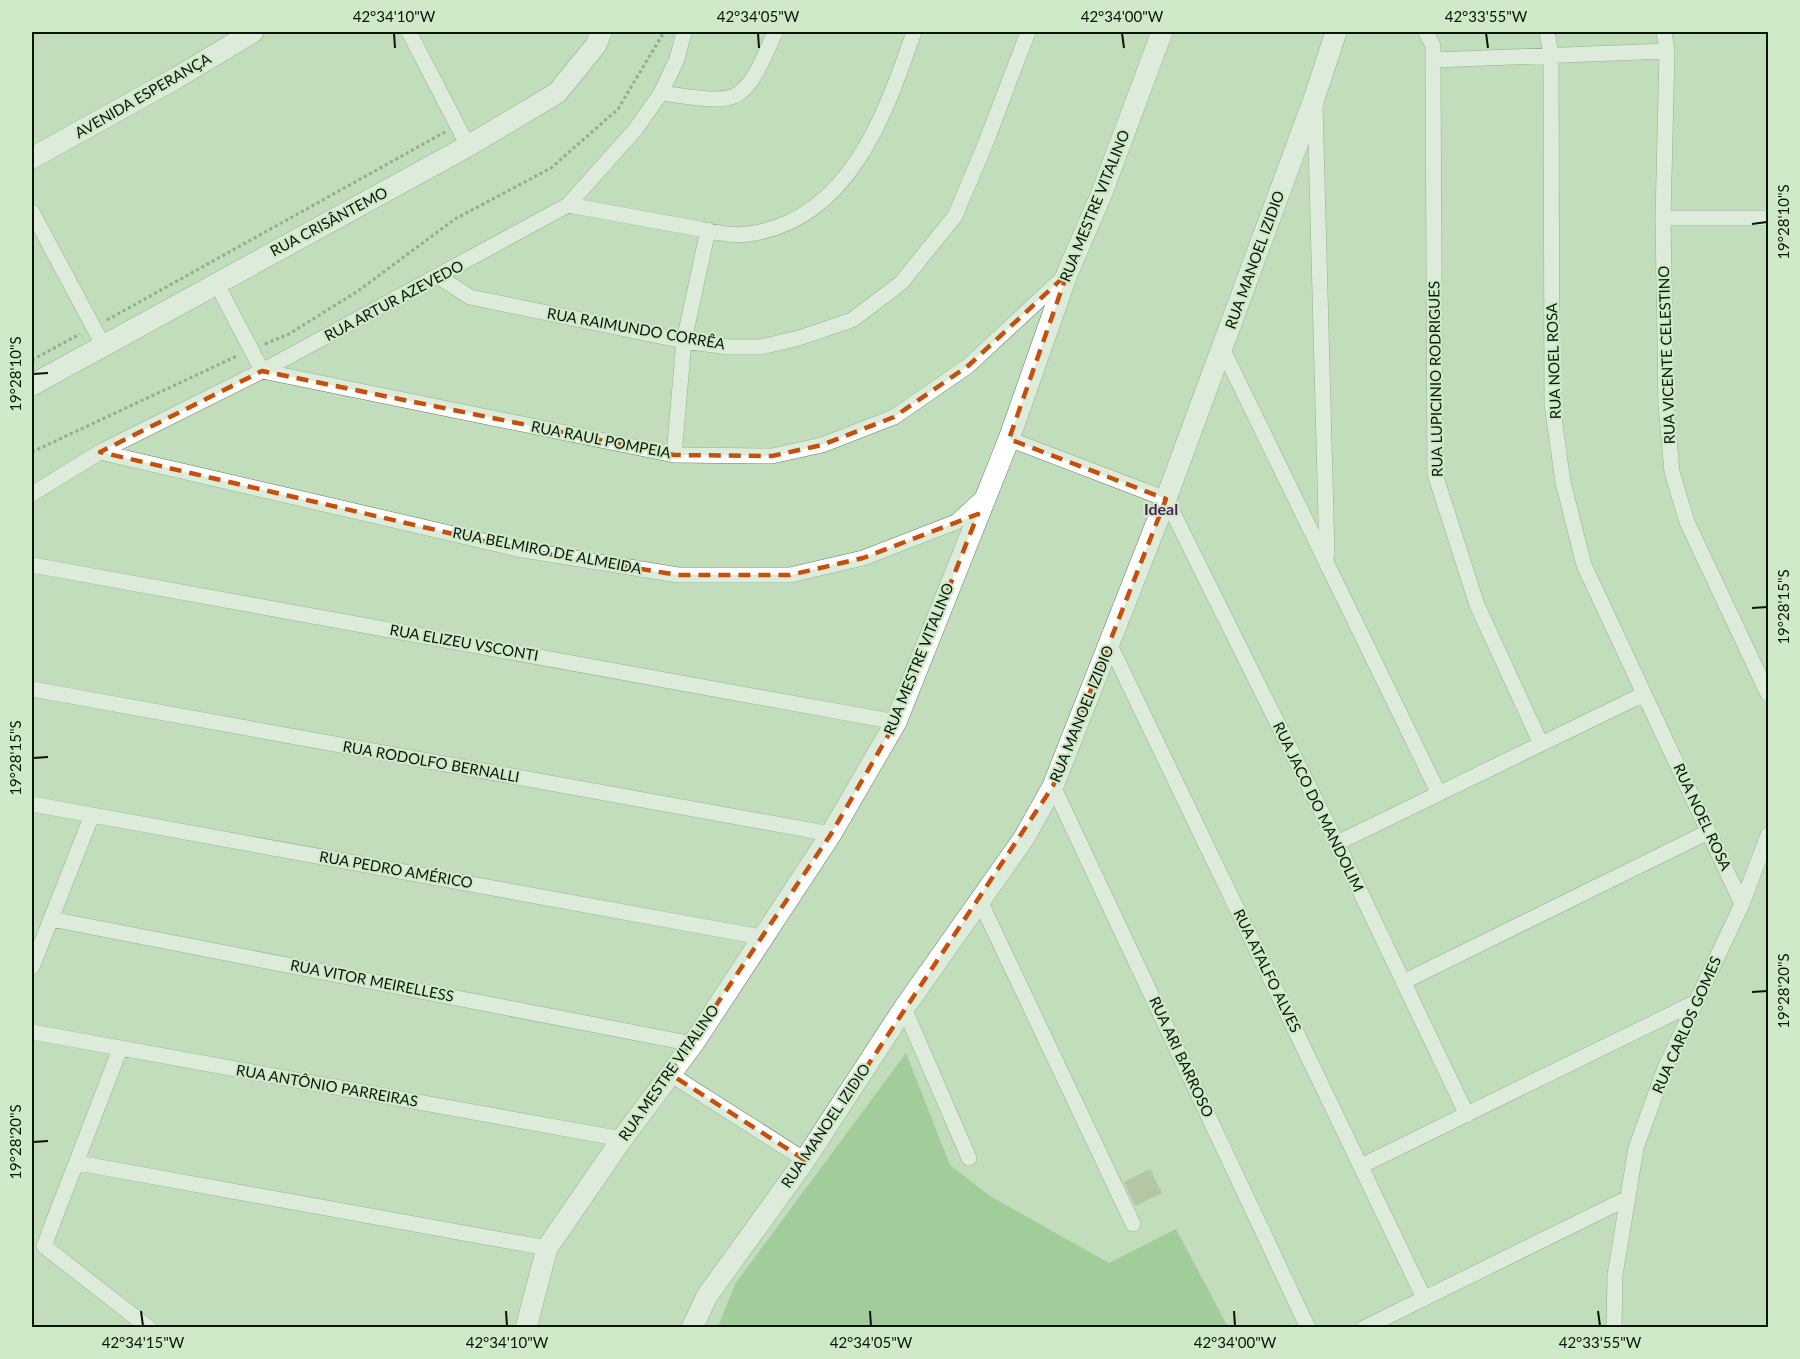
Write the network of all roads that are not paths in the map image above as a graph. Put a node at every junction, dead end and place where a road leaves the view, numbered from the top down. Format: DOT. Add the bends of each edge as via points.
graph roads {
  1 [pos="253,32"];
  2 [pos="409,32"];
  3 [pos="601,32"];
  4 [pos="684,32"];
  5 [pos="775,32"];
  6 [pos="914,32"];
  7 [pos="1028,32"];
  8 [pos="1162,32"];
  9 [pos="1336,32"];
  10 [pos="1426,32"];
  11 [pos="1546,32"];
  12 [pos="1664,32"];
  13 [pos="1667,51"];
  14 [pos="1551,55"];
  15 [pos="1433,60"];
  16 [pos="661,93"];
  17 [pos="1314,99"];
  18 [pos="468,146"];
  19 [pos="32,158"];
  20 [pos="568,205"];
  21 [pos="32,212"];
  22 [pos="1663,218"];
  23 [pos="1768,218"];
  24 [pos="708,230"];
  25 [pos="1067,274"];
  26 [pos="438,277"];
  27 [pos="219,287"];
  28 [pos="98,336"];
  29 [pos="684,341"];
  30 [pos="1222,348"];
  31 [pos="255,358"];
  32 [pos="32,385"];
  33 [pos="1009,439"];
  34 [pos="100,452"];
  35 [pos="674,455"];
  36 [pos="32,494"];
  37 [pos="985,496"];
  38 [pos="1166,500"];
  39 [pos="1327,561"];
  40 [pos="32,565"];
  41 [pos="1110,645"];
  42 [pos="32,689"];
  43 [pos="1644,694"];
  44 [pos="1768,694"];
  45 [pos="896,722"];
  46 [pos="1541,744"];
  47 [pos="1053,786"];
  48 [pos="1439,794"];
  49 [pos="32,804"];
  50 [pos="92,815"];
  51 [pos="1708,832"];
  52 [pos="831,834"];
  53 [pos="1768,835"];
  54 [pos="1337,843"];
  55 [pos="980,901"];
  56 [pos="1742,904"];
  57 [pos="51,919"];
  58 [pos="761,937"];
  59 [pos="32,967"];
  60 [pos="1403,982"];
  61 [pos="1696,1002"];
  62 [pos="904,1008"];
  63 [pos="32,1032"];
  64 [pos="693,1044"];
  65 [pos="120,1049"];
  66 [pos="670,1074"];
  67 [pos="1467,1115"];
  68 [pos="622,1139"];
  69 [pos="969,1158"];
  70 [pos="805,1160"];
  71 [pos="78,1163"];
  72 [pos="1361,1166"];
  73 [pos="1628,1198"];
  74 [pos="1133,1224"];
  75 [pos="547,1248"];
  76 [pos="1425,1298"];
  77 [pos="149,1328"];
  78 [pos="526,1328"];
  79 [pos="692,1328"];
  80 [pos="1308,1328"];
  81 [pos="1364,1328"];
  82 [pos="1614,1328"];
  1 -- 19 [label="street, AVENIDA ESPERANÇA"];
  2 -- 18 [label="street"];
  3 -- 18 [label="street, RUA CRISÂNTEMO" via="596,45 557,93"];
  4 -- 16 [label="street, RUA ARTUR AZEVEDO"];
  5 -- 16 [label="street" via="756,76 741,93 719,101"];
  6 -- 24 [label="street" via="889,103 864,153 825,200 797,219 746,235"];
  7 -- 29 [label="street, RUA RAIMUNDO CORRÊA" via="955,216 901,284 852,320 799,338 761,346 729,347"];
  8 -- 25 [label="street, RUA MESTRE VITALINO"];
  9 -- 17 [label="street, RUA MANOEL IZIDIO"];
  10 -- 15 [label="street, RUA LUPICINIO RODRIGUES" via="1433,46"];
  11 -- 14 [label="street, RUA NOEL ROSA"];
  12 -- 13 [label="street, RUA VICENTE CELESTINO"];
  13 -- 14 [label="street"];
  13 -- 22 [label="street, RUA VICENTE CELESTINO"];
  14 -- 15 [label="street"];
  14 -- 43 [label="street, RUA NOEL ROSA" via="1552,404 1563,482 1584,565"];
  15 -- 46 [label="street, RUA LUPICINIO RODRIGUES" via="1435,474 1477,605"];
  16 -- 20 [label="street, RUA ARTUR AZEVEDO" via="635,130"];
  17 -- 30 [label="street, RUA MANOEL IZIDIO"];
  17 -- 39 [label="street"];
  18 -- 27 [label="street, RUA CRISÂNTEMO"];
  20 -- 24 [label="street"];
  20 -- 26 [label="street, RUA ARTUR AZEVEDO"];
  21 -- 28 [label="street"];
  22 -- 23 [label="street"];
  22 -- 44 [label="street, RUA VICENTE CELESTINO" via="1666,405 1672,472 1687,522"];
  24 -- 29 [label="street"];
  25 -- 33 [label="street, RUA MESTRE VITALINO"];
  25 -- 35 [label="street, RUA RAUL POMPEIA" via="968,366 894,417 822,445 772,456"];
  26 -- 29 [label="street, RUA RAIMUNDO CORRÊA" via="470,297"];
  26 -- 31 [label="street, RUA ARTUR AZEVEDO"];
  27 -- 28 [label="street, RUA CRISÂNTEMO"];
  27 -- 31 [label="street, bridge"];
  28 -- 32 [label="street, RUA CRISÂNTEMO"];
  29 -- 35 [label="street"];
  30 -- 38 [label="street, RUA MANOEL IZIDIO"];
  30 -- 39 [label="street"];
  31 -- 34 [label="street, RUA ARTUR AZEVEDO"];
  31 -- 35 [label="street, RUA RAUL POMPEIA"];
  33 -- 37 [label="street, RUA MESTRE VITALINO"];
  33 -- 38 [label="street"];
  34 -- 36 [label="street, RUA ARTUR AZEVEDO"];
  34 -- 37 [label="street, RUA BELMIRO DE ALMEIDA" via="518,549 678,575 790,576 863,558 956,522"];
  37 -- 45 [label="street, RUA MESTRE VITALINO"];
  38 -- 41 [label="street, RUA MANOEL IZIDIO"];
  38 -- 54 [label="street, RUA JACO DO MANDOLIM"];
  39 -- 48 [label="street"];
  40 -- 45 [label="street, RUA ELIZEU VSCONTI"];
  41 -- 47 [label="street, RUA MANOEL IZIDIO"];
  41 -- 72 [label="street, RUA ATALFO ALVES"];
  42 -- 52 [label="street, RUA RODOLFO BERNALLI"];
  43 -- 46 [label="street"];
  43 -- 51 [label="street, RUA NOEL ROSA"];
  45 -- 52 [label="street, RUA MESTRE VITALINO"];
  46 -- 48 [label="street"];
  47 -- 55 [label="street, RUA MANOEL IZIDIO" via="1024,838"];
  47 -- 80 [label="street, RUA ARI BARROSO"];
  48 -- 54 [label="street"];
  49 -- 50 [label="street, RUA PEDRO AMÉRICO"];
  50 -- 57 [label="street"];
  50 -- 58 [label="street, RUA PEDRO AMÉRICO"];
  51 -- 56 [label="street, RUA NOEL ROSA"];
  51 -- 60 [label="street"];
  52 -- 58 [label="street, RUA MESTRE VITALINO"];
  53 -- 56 [label="street, RUA CARLOS GOMES"];
  54 -- 60 [label="street, RUA JACO DO MANDOLIM"];
  55 -- 62 [label="street, RUA MANOEL IZIDIO"];
  55 -- 74 [label="street"];
  56 -- 61 [label="street, RUA CARLOS GOMES"];
  57 -- 59 [label="street"];
  57 -- 64 [label="street, RUA VITOR MEIRELLESS"];
  58 -- 64 [label="street, RUA MESTRE VITALINO"];
  60 -- 67 [label="street, RUA JACO DO MANDOLIM"];
  61 -- 67 [label="street"];
  61 -- 73 [label="street, RUA CARLOS GOMES" via="1665,1068 1636,1148"];
  62 -- 69 [label="street"];
  62 -- 70 [label="street, RUA MANOEL IZIDIO"];
  63 -- 65 [label="street, RUA ANTÔNIO PARREIRAS"];
  64 -- 66 [label="street, RUA MESTRE VITALINO"];
  65 -- 68 [label="street, RUA ANTÔNIO PARREIRAS"];
  65 -- 71 [label="street"];
  66 -- 68 [label="street, RUA MESTRE VITALINO"];
  66 -- 70 [label="street"];
  67 -- 72 [label="street"];
  68 -- 75 [label="street, RUA MESTRE VITALINO"];
  70 -- 79 [label="street, RUA MANOEL IZIDIO" via="707,1296"];
  71 -- 75 [label="street"];
  71 -- 77 [label="street" via="44,1246"];
  72 -- 76 [label="street, RUA ATALFO ALVES"];
  73 -- 76 [label="street"];
  73 -- 82 [label="street, RUA CARLOS GOMES" via="1615,1275"];
  75 -- 78 [label="street, RUA MESTRE VITALINO"];
  76 -- 81 [label="street"];
}
